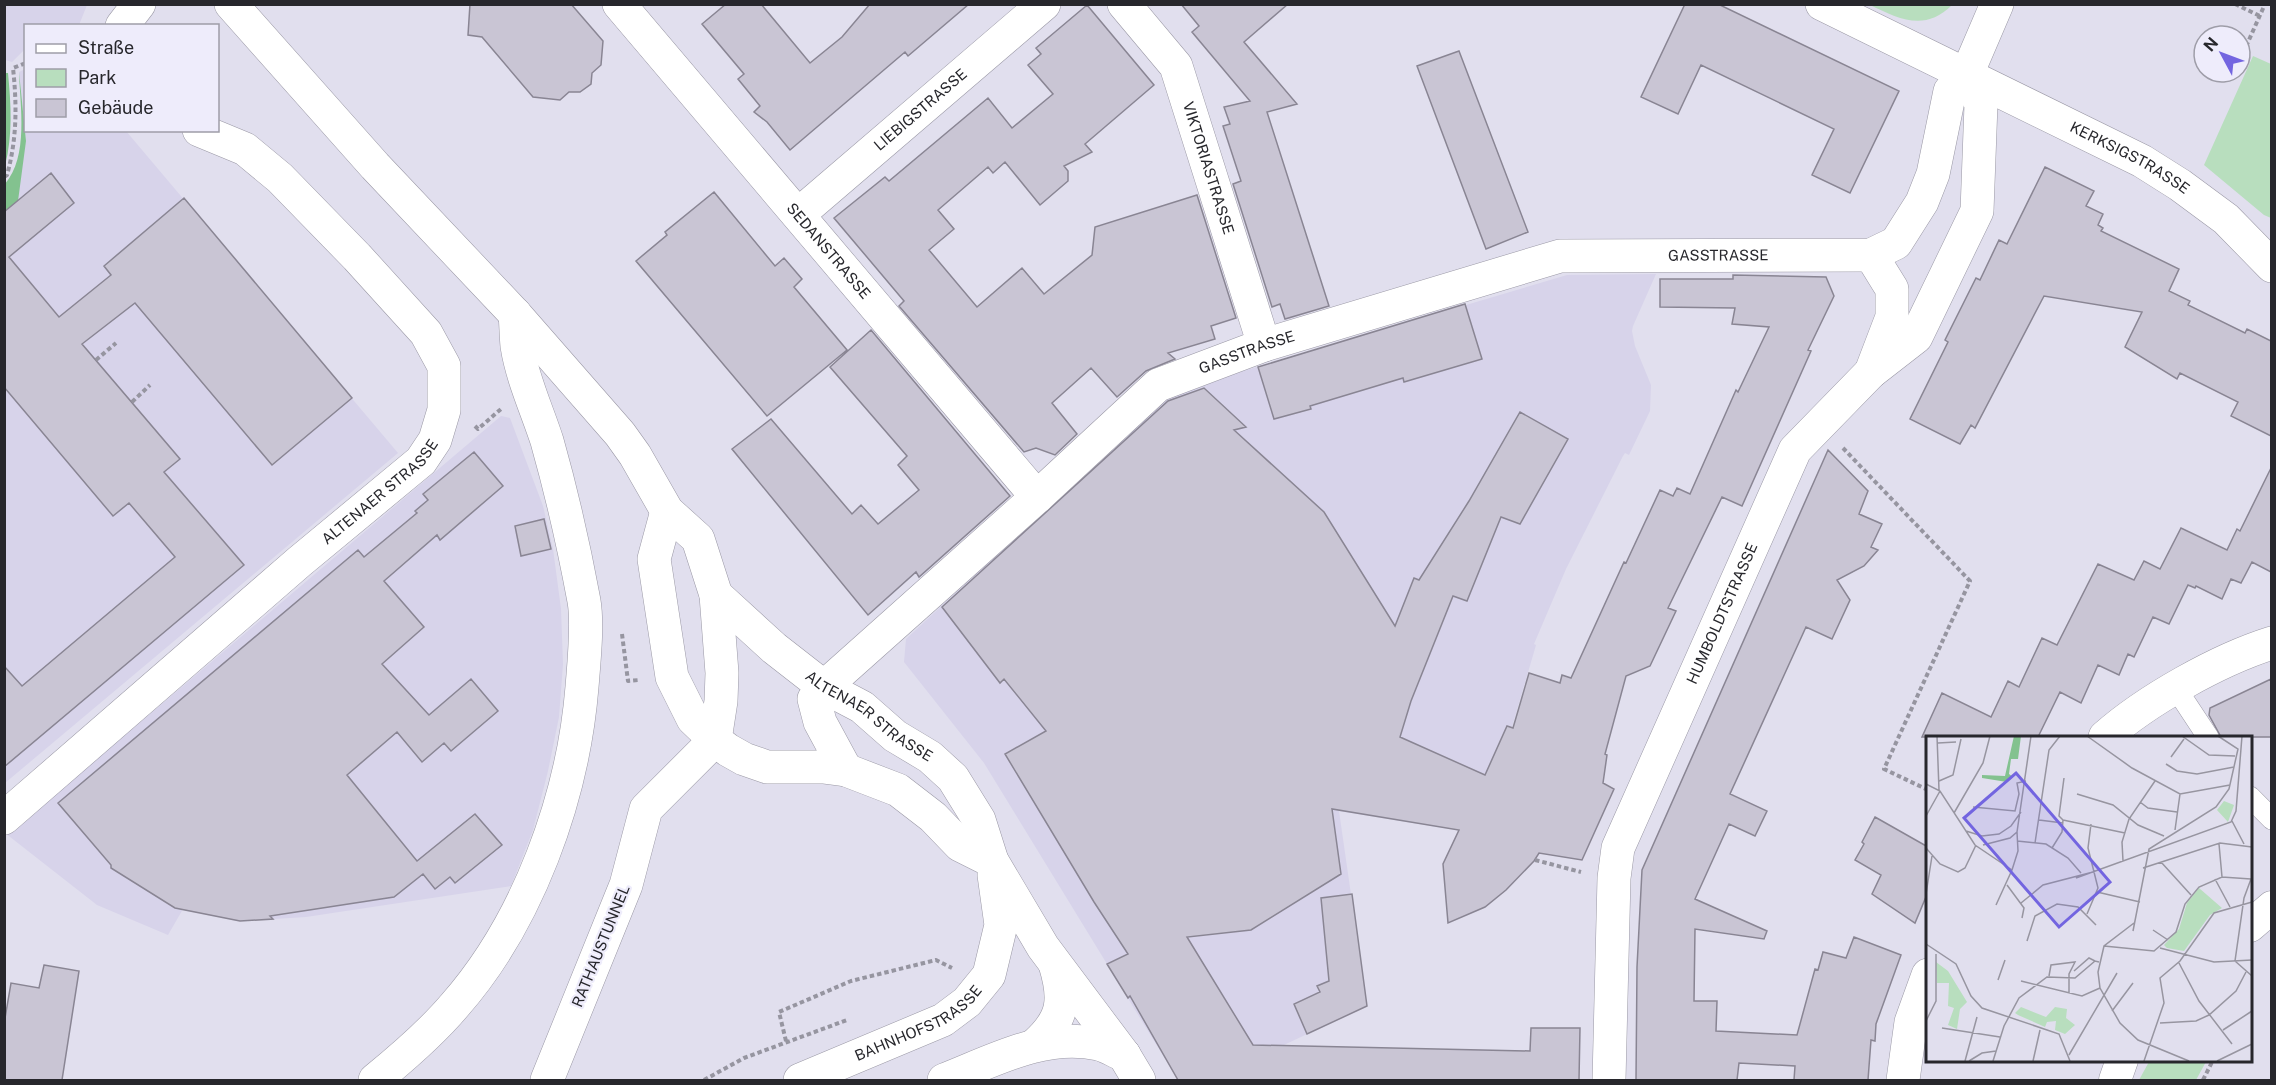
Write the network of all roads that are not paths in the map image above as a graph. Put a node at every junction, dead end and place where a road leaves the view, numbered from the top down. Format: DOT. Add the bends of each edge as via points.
graph roads {
  1 [pos="139,4"];
  2 [pos="231,4"];
  3 [pos="619,4"];
  4 [pos="1044,4"];
  5 [pos="1124,4"];
  6 [pos="1822,4"];
  7 [pos="1997,4"];
  8 [pos="124,24"];
  9 [pos="1967,74"];
  10 [pos="204,132"];
  11 [pos="799,214"];
  12 [pos="1871,255"];
  13 [pos="2271,266"];
  14 [pos="515,314"];
  15 [pos="1264,345"];
  16 [pos="1871,372"];
  17 [pos="1037,497"];
  18 [pos="667,511"];
  19 [pos="716,595"];
  20 [pos="2271,643"];
  21 [pos="824,687"];
  22 [pos="2175,687"];
  23 [pos="2105,736"];
  24 [pos="2207,736"];
  25 [pos="715,740"];
  26 [pos="846,770"];
  27 [pos="2252,799"];
  28 [pos="4,818"];
  29 [pos="2271,819"];
  30 [pos="992,861"];
  31 [pos="2271,907"];
  32 [pos="2252,924"];
  33 [pos="1053,960"];
  34 [pos="1926,981"];
  35 [pos="1035,1045"];
  36 [pos="2121,1061"];
  37 [pos="1131,1068"];
  38 [pos="375,1080"];
  39 [pos="547,1080"];
  40 [pos="800,1080"];
  41 [pos="944,1080"];
  42 [pos="1609,1080"];
  43 [pos="1902,1080"];
  44 [pos="2115,1080"];
  1 -- 8 [label="street"];
  2 -- 14 [label="street, ALTENAER STRASSE" via="375,166"];
  3 -- 11 [label="street, SEDANSTRASSE"];
  4 -- 11 [label="street, LIEBIGSTRASSE"];
  5 -- 15 [label="street, VIKTORIASTRASSE" via="1176,66"];
  6 -- 9 [label="street, KERKSIGSTRASSE"];
  7 -- 9 [label="street"];
  9 -- 12 [label="street" via="1950,91 1933,174 1922,202 1896,243"];
  9 -- 13 [label="street, KERKSIGSTRASSE" via="2180,185 2226,219"];
  9 -- 16 [label="street, HUMBOLDTSTRASSE" via="1981,104 1977,211 1916,337"];
  10 -- 28 [label="street, ALTENAER STRASSE" via="245,149 280,178 426,333 444,366 444,410 435,440 421,460"];
  11 -- 17 [label="street, SEDANSTRASSE"];
  12 -- 15 [label="street, GASSTRASSE" via="1560,256"];
  12 -- 16 [label="street, HUMBOLDTSTRASSE" via="1892,289 1892,317"];
  14 -- 18 [label="street, ALTENAER STRASSE" via="620,435"];
  14 -- 38 [label="street" via="517,347 549,452 585,604 579,722 550,836 507,931 454,1006"];
  15 -- 17 [label="street, GASSTRASSE" via="1158,385"];
  16 -- 42 [label="street, HUMBOLDTSTRASSE" via="1795,450 1618,848"];
  17 -- 21 [label="street, GASSTRASSE"];
  18 -- 19 [label="street, ALTENAER STRASSE" via="698,539"];
  18 -- 25 [label="street" via="654,559 672,677 693,719"];
  19 -- 21 [label="street, ALTENAER STRASSE"];
  19 -- 25 [label="street, ALTENAER STRASSE" via="722,673"];
  20 -- 22 [label="street"];
  21 -- 26 [label="street" via="814,699 820,722"];
  21 -- 30 [label="street, ALTENAER STRASSE" via="862,707 954,778 979,820"];
  22 -- 23 [label="street"];
  22 -- 24 [label="lane"];
  25 -- 26 [label="street" via="744,759 766,767"];
  25 -- 39 [label="street, RATHAUSTUNNEL" via="646,809 626,885"];
  26 -- 30 [label="street" via="898,790 933,817 960,845"];
  27 -- 29 [label="lane"];
  30 -- 33 [label="street, ALTENAER STRASSE"];
  30 -- 40 [label="street, BAHNHOFSTRASSE" via="1001,925 989,975 967,1002 943,1020"];
  31 -- 32 [label="street"];
  33 -- 35 [label="street" via="1062,987 1062,1003 1048,1034"];
  33 -- 37 [label="street, ALTENAER STRASSE"];
  34 -- 43 [label="street" via="1911,1022"];
  35 -- 37 [label="street" via="1064,1041 1100,1044"];
  35 -- 41 [label="street"];
  36 -- 44 [label="street"];
}
